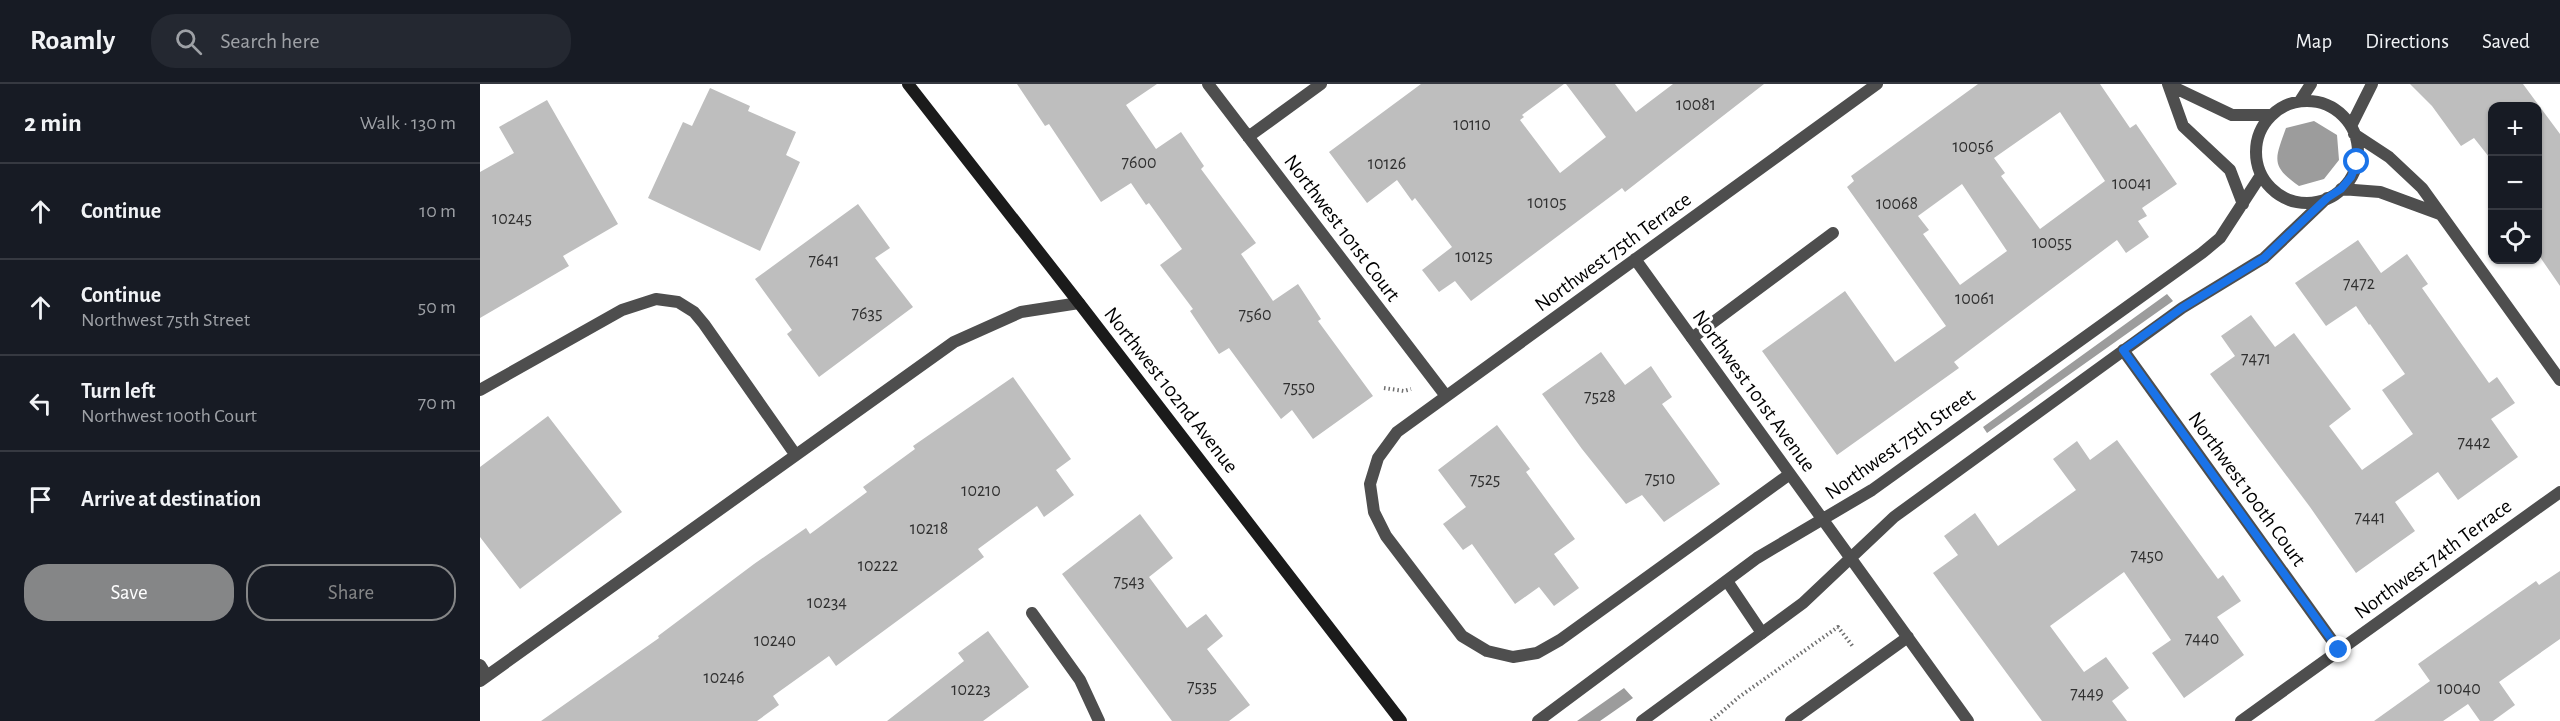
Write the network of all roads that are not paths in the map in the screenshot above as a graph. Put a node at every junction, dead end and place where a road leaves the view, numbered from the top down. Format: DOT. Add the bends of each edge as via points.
graph roads {
  1 [pos="908,84"];
  2 [pos="1208,84"];
  3 [pos="1321,84"];
  4 [pos="1877,84"];
  5 [pos="2168,84"];
  6 [pos="2311,84"];
  7 [pos="2373,84"];
  8 [pos="2300,101"];
  9 [pos="2271,115"];
  10 [pos="2352,130"];
  11 [pos="1248,137"];
  12 [pos="2261,175"];
  13 [pos="2341,189"];
  14 [pos="2327,198"];
  15 [pos="2243,204"];
  16 [pos="2440,214"];
  17 [pos="1833,233"];
  18 [pos="1635,260"];
  19 [pos="1079,303"];
  20 [pos="1692,338"];
  21 [pos="2123,350"];
  22 [pos="2560,380"];
  23 [pos="480,390"];
  24 [pos="1446,396"];
  25 [pos="795,454"];
  26 [pos="1790,474"];
  27 [pos="2560,492"];
  28 [pos="1824,520"];
  29 [pos="1851,558"];
  30 [pos="1727,581"];
  31 [pos="1032,613"];
  32 [pos="1761,633"];
  33 [pos="1908,637"];
  34 [pos="2339,650"];
  35 [pos="482,674"];
  36 [pos="1099,721"];
  37 [pos="1401,721"];
  38 [pos="1538,721"];
  39 [pos="1642,721"];
  40 [pos="1791,721"];
  41 [pos="1968,721"];
  42 [pos="2241,721"];
  1 -- 19 [label="street, Northwest 102nd Avenue"];
  2 -- 11 [label="street, Northwest 101st Court"];
  3 -- 11 [label="street"];
  4 -- 18 [label="street, Northwest 75th Terrace"];
  5 -- 9 [label="street" via="2232,115"];
  5 -- 15 [label="street" via="2183,126 2230,170"];
  6 -- 8 [label="street"];
  7 -- 10 [label="street"];
  8 -- 9 [label="street"];
  8 -- 10 [label="street" via="2316,101 2331,107"];
  9 -- 12 [label="street" via="2257,143"];
  10 -- 13 [label="street" via="2358,146 2357,162"];
  10 -- 16 [label="street" via="2422,188"];
  11 -- 24 [label="street, Northwest 101st Court"];
  12 -- 14 [label="street" via="2282,197 2297,202"];
  12 -- 15 [label="street, Northwest 75th Street"];
  13 -- 14 [label="street"];
  13 -- 16 [label="street" via="2380,192"];
  14 -- 21 [label="street" via="2264,258"];
  15 -- 28 [label="street, Northwest 75th Street" via="2220,238 2202,253 1872,490"];
  16 -- 22 [label="street"];
  17 -- 20 [label="street"];
  18 -- 20 [label="street, Northwest 101st Avenue"];
  18 -- 24 [label="street, Northwest 75th Terrace"];
  19 -- 25 [label="street" via="1021,312 971,332"];
  19 -- 37 [label="street, Northwest 102nd Avenue"];
  20 -- 26 [label="street, Northwest 101st Avenue"];
  21 -- 29 [label="street" via="1894,517"];
  21 -- 34 [label="street, Northwest 100th Court"];
  23 -- 25 [label="street" via="622,310 656,299 678,302 705,324"];
  24 -- 26 [label="street, Northwest 75th Terrace" via="1397,432 1378,458 1370,484 1374,512 1386,536 1462,636 1486,651 1513,657 1537,653 1560,640"];
  25 -- 35 [label="street"];
  26 -- 28 [label="street, Northwest 101st Avenue"];
  27 -- 34 [label="street, Northwest 74th Terrace"];
  28 -- 29 [label="street, Northwest 101st Avenue"];
  28 -- 30 [label="street, Northwest 75th Street"];
  29 -- 32 [label="street" via="1803,603"];
  29 -- 33 [label="street, Northwest 101st Avenue"];
  30 -- 32 [label="street"];
  30 -- 38 [label="street, Northwest 75th Street"];
  31 -- 36 [label="street" via="1080,680"];
  32 -- 39 [label="street"];
  33 -- 40 [label="street"];
  33 -- 41 [label="street, Northwest 101st Avenue"];
  34 -- 42 [label="street, Northwest 74th Terrace"];
}
